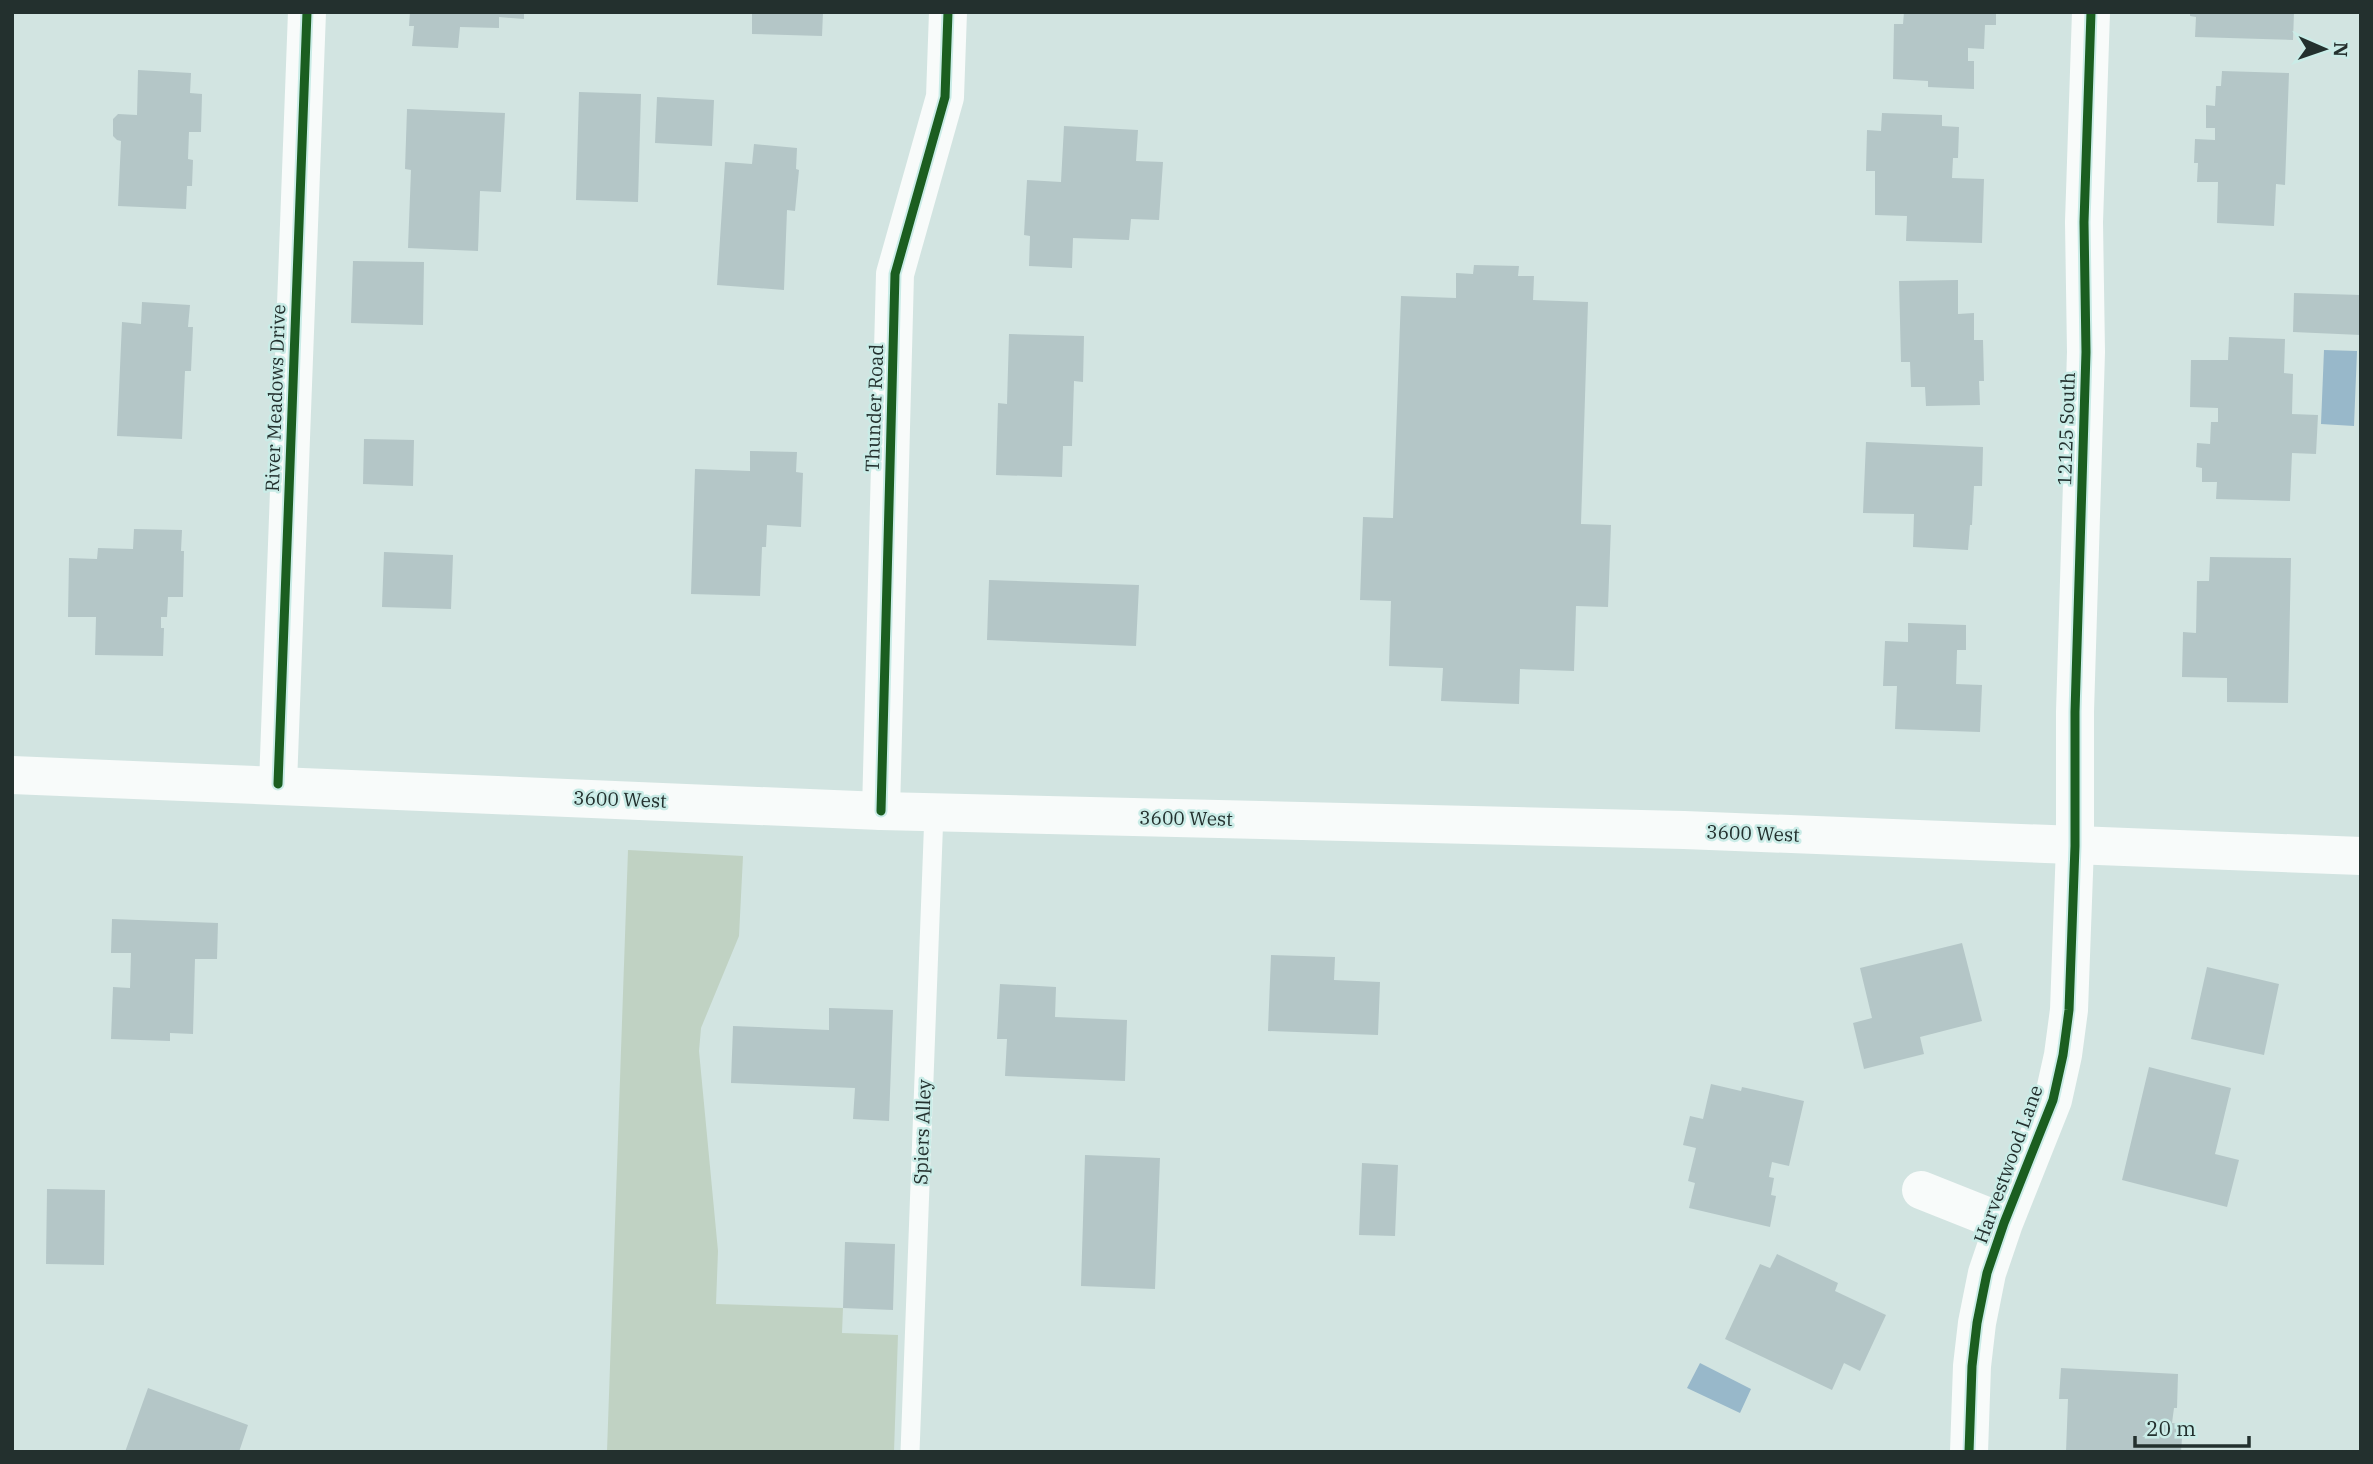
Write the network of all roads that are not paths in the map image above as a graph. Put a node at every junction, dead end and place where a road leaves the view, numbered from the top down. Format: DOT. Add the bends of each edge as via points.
graph roads {
  1 [pos="307,12"];
  2 [pos="947,12"];
  3 [pos="2091,12"];
  4 [pos="12,775"];
  5 [pos="278,784"];
  6 [pos="881,811"];
  7 [pos="934,812"];
  8 [pos="2075,846"];
  9 [pos="2361,856"];
  10 [pos="1921,1190"];
  11 [pos="2004,1223"];
  12 [pos="910,1452"];
  13 [pos="1969,1452"];
  1 -- 5 [label="street, River Meadows Drive"];
  2 -- 6 [label="street, Thunder Road" via="945,97 895,274"];
  3 -- 8 [label="street, 12125 South"];
  4 -- 5 [label="street, 3600 West"];
  5 -- 6 [label="street, 3600 West"];
  6 -- 7 [label="street, 3600 West"];
  7 -- 8 [label="street, 3600 West" via="1684,830"];
  7 -- 12 [label="lane, Spiers Alley"];
  8 -- 9 [label="street, 3600 West"];
  8 -- 11 [label="street, Harvestwood Lane" via="2063,1055 2053,1100"];
  10 -- 11 [label="street, Harvestwood Lane"];
  11 -- 13 [label="street, Harvestwood Lane" via="1987,1273 1978,1323"];
}
